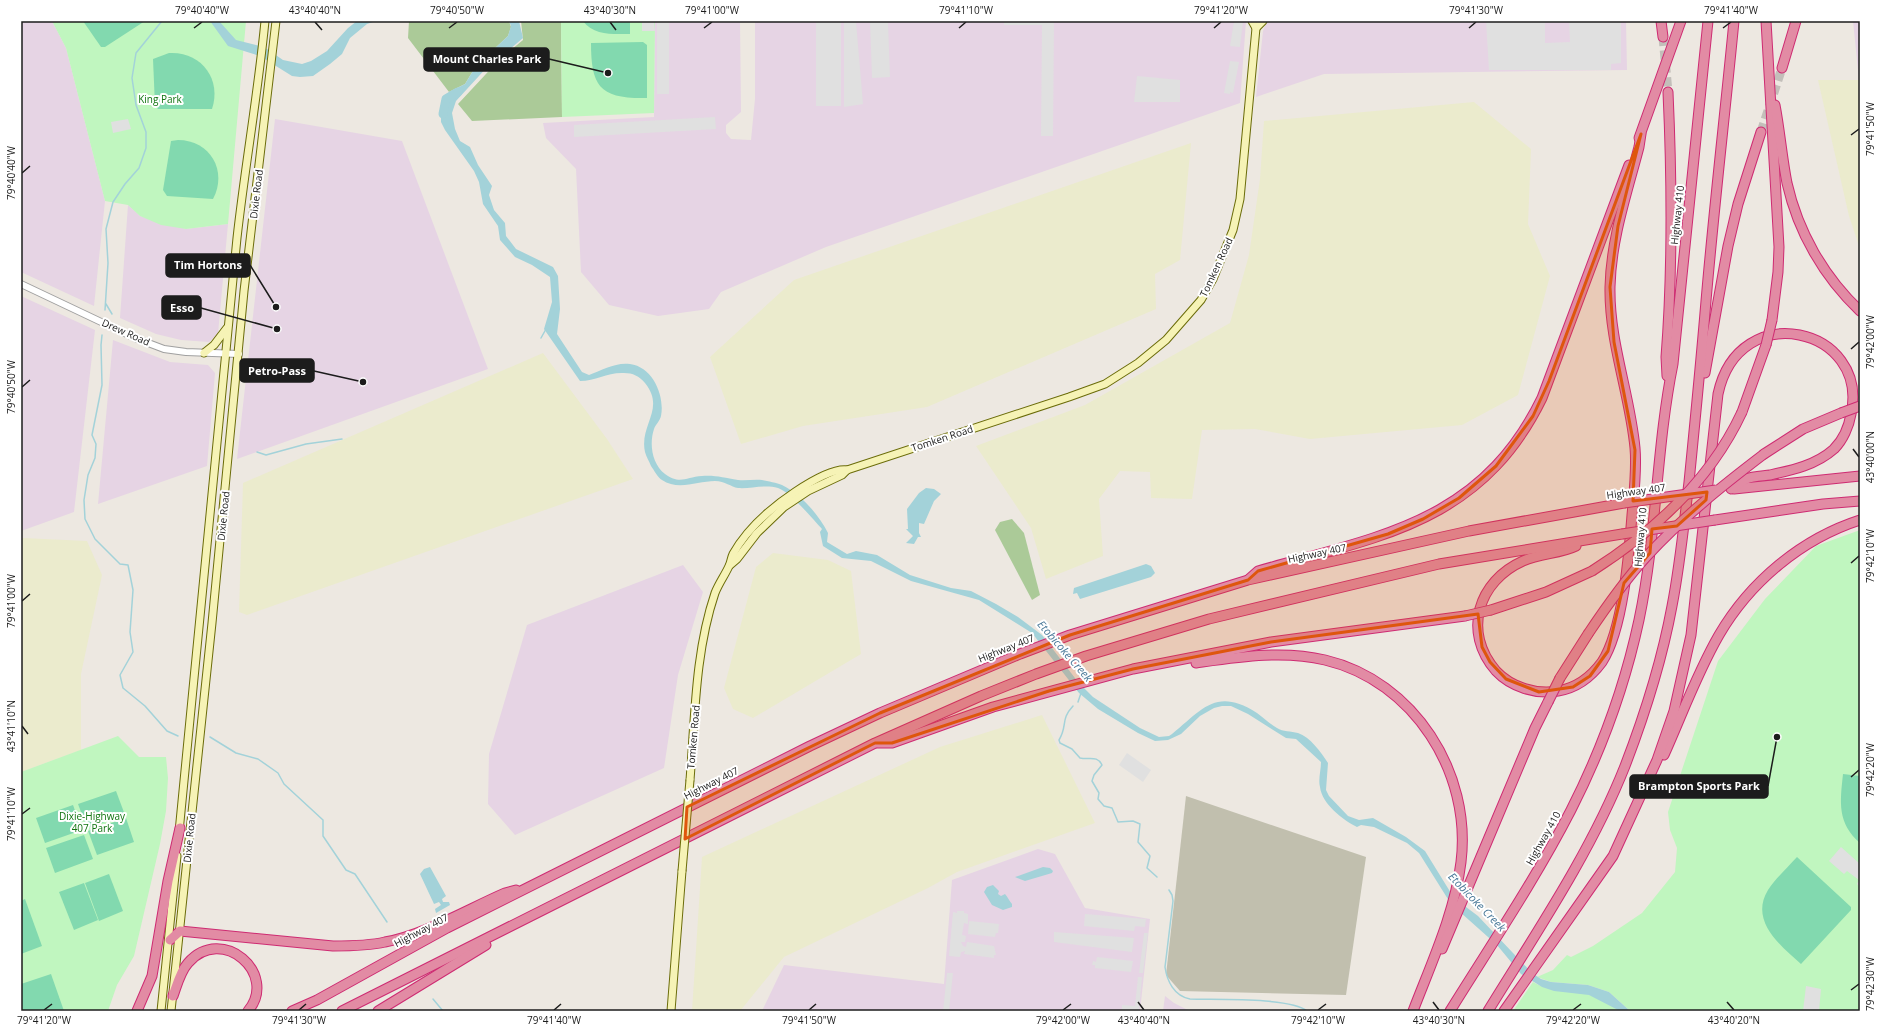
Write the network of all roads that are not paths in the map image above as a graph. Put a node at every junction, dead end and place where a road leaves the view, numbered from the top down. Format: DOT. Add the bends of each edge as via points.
graph roads {
  1 [pos="265,21"];
  2 [pos="276,21"];
  3 [pos="1263,21"];
  4 [pos="1662,21"];
  5 [pos="1681,21"];
  6 [pos="1708,21"];
  7 [pos="1734,21"];
  8 [pos="1766,21"];
  9 [pos="1796,21"];
  10 [pos="1254,24"];
  11 [pos="1663,36"];
  12 [pos="1782,68"];
  13 [pos="1769,73"];
  14 [pos="1668,92"];
  15 [pos="1761,132"];
  16 [pos="1641,134"];
  17 [pos="21,284"];
  18 [pos="1860,311"];
  19 [pos="228,326"];
  20 [pos="226,352"];
  21 [pos="204,353"];
  22 [pos="239,354"];
  23 [pos="1699,389"];
  24 [pos="1667,391"];
  25 [pos="1860,406"];
  26 [pos="1860,476"];
  27 [pos="1731,489"];
  28 [pos="1860,501"];
  29 [pos="1860,520"];
  30 [pos="1587,539"];
  31 [pos="1248,580"];
  32 [pos="1169,662"];
  33 [pos="875,744"];
  34 [pos="180,828"];
  35 [pos="1627,829"];
  36 [pos="533,885"];
  37 [pos="530,918"];
  38 [pos="1450,921"];
  39 [pos="180,931"];
  40 [pos="170,940"];
  41 [pos="172,1004"];
  42 [pos="162,1008"];
  43 [pos="137,1011"];
  44 [pos="248,1011"];
  45 [pos="292,1011"];
  46 [pos="342,1011"];
  47 [pos="378,1011"];
  48 [pos="671,1011"];
  49 [pos="1414,1011"];
  50 [pos="1450,1011"];
  51 [pos="1488,1011"];
  52 [pos="1504,1011"];
  1 -- 19 [label="main road, Dixie Road" via="243,181"];
  2 -- 22 [label="main road, Dixie Road"];
  3 -- 10 [label="main road, Tomken Road"];
  4 -- 11 [label="highway"];
  5 -- 16 [label="highway"];
  6 -- 24 [label="highway, Highway 410" via="1673,364"];
  7 -- 23 [label="highway"];
  8 -- 13 [label="highway"];
  9 -- 12 [label="highway"];
  10 -- 48 [label="main road, Tomken Road, bridge" via="1240,199 1233,230 1213,279 1201,300 1166,340 1138,363 1105,384 847,470 842,475 806,489 782,505 730,565 716,593 704,632 700,656"];
  13 -- 18 [label="highway" via="1786,176 1796,215 1822,267"];
  13 -- 32 [label="highway, bridge" via="1779,247 1772,320 1766,345 1742,412 1724,446 1684,498 1637,541 1592,571 1546,592 1491,610 1465,616 1270,642"];
  14 -- 24 [label="highway" via="1672,243 1666,357"];
  15 -- 23 [label="highway" via="1738,204 1707,366"];
  16 -- 30 [label="highway" via="1616,240 1610,286 1612,325 1631,421 1635,468 1627,567 1616,627 1603,661 1582,682 1565,689 1545,692 1516,686 1496,671 1482,647 1478,626 1484,595 1499,576 1514,565 1572,548"];
  16 -- 31 [label="highway" via="1542,398 1522,433 1496,466 1459,498 1412,525 1258,571"];
  17 -- 21 [label="street, Drew Road" via="164,349"];
  19 -- 20 [label="main road, Dixie Road"];
  19 -- 21 [label="main road" via="214,345"];
  20 -- 21 [label="street, Drew Road"];
  20 -- 22 [label="street, Drew Road"];
  20 -- 34 [label="main road, Dixie Road"];
  22 -- 39 [label="main road, Dixie Road"];
  23 -- 51 [label="highway" via="1680,558 1669,622 1645,711 1602,819 1575,870"];
  24 -- 50 [label="highway, Highway 410" via="1647,576 1628,661 1610,716 1571,809 1546,856"];
  25 -- 38 [label="highway, bridge" via="1803,429 1764,454 1672,530 1623,585 1560,678 1535,728 1468,889"];
  26 -- 27 [label="highway, Highway 407"];
  27 -- 31 [label="highway, Highway 407, bridge" via="1624,503 1469,531"];
  27 -- 35 [label="highway" via="1747,479 1809,464 1827,454 1841,441 1853,407 1851,386 1843,365 1821,343 1798,335 1771,334 1753,342 1738,353 1726,367 1718,394 1697,590 1683,674 1674,711 1657,760"];
  28 -- 30 [label="highway, bridge" via="1823,504"];
  29 -- 35 [label="highway" via="1840,527 1801,548 1771,571 1740,604 1709,654 1635,818"];
  30 -- 33 [label="highway" via="1439,564 1209,619 1086,656 1036,674"];
  31 -- 36 [label="highway, Highway 407" via="1070,635 880,713"];
  32 -- 33 [label="highway" via="1049,691 993,707 892,743"];
  32 -- 38 [label="highway" via="1182,664 1254,655 1311,657 1354,670 1395,696 1429,732 1453,780 1459,804 1462,828 1461,862"];
  33 -- 37 [label="highway"];
  34 -- 40 [label="main road, Dixie Road"];
  34 -- 43 [label="highway" via="152,976"];
  35 -- 52 [label="highway" via="1599,878"];
  36 -- 39 [label="highway" via="505,892 416,933 372,944 333,946"];
  36 -- 45 [label="highway, Highway 407"];
  37 -- 46 [label="highway"];
  37 -- 47 [label="highway"];
  38 -- 49 [label="highway"];
  39 -- 40 [label="highway"];
  39 -- 41 [label="main road, Dixie Road"];
  40 -- 42 [label="main road, Dixie Road"];
  41 -- 44 [label="highway" via="185,967 193,958 208,950 225,950 239,956 254,974 256,991"];
}
